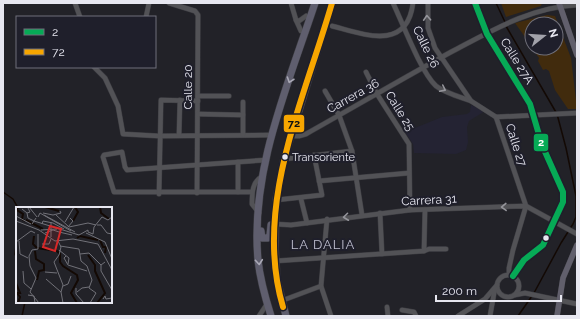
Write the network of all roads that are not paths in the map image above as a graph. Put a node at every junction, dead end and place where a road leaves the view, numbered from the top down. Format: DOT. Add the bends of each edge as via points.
graph roads {
  1 [pos="75,3"];
  2 [pos="149,3"];
  3 [pos="169,3"];
  4 [pos="291,3"];
  5 [pos="316,3"];
  6 [pos="319,3"];
  7 [pos="328,3"];
  8 [pos="332,3"];
  9 [pos="393,3"];
  10 [pos="413,3"];
  11 [pos="428,3"];
  12 [pos="475,3"];
  13 [pos="559,4"];
  14 [pos="577,5"];
  15 [pos="80,16"];
  16 [pos="146,16"];
  17 [pos="306,16"];
  18 [pos="296,20"];
  19 [pos="404,25"];
  20 [pos="332,26"];
  21 [pos="301,32"];
  22 [pos="487,34"];
  23 [pos="321,39"];
  24 [pos="577,55"];
  25 [pos="441,58"];
  26 [pos="297,59"];
  27 [pos="423,67"];
  28 [pos="95,68"];
  29 [pos="98,68"];
  30 [pos="366,72"];
  31 [pos="101,74"];
  32 [pos="325,91"];
  33 [pos="377,94"];
  34 [pos="229,96"];
  35 [pos="198,98"];
  36 [pos="180,100"];
  37 [pos="471,101"];
  38 [pos="243,102"];
  39 [pos="577,113"];
  40 [pos="198,114"];
  41 [pos="243,115"];
  42 [pos="339,115"];
  43 [pos="534,116"];
  44 [pos="496,117"];
  45 [pos="179,135"];
  46 [pos="199,135"];
  47 [pos="243,135"];
  48 [pos="271,135"];
  49 [pos="159,136"];
  50 [pos="291,136"];
  51 [pos="352,151"];
  52 [pos="314,155"];
  53 [pos="284,159"];
  54 [pos="266,160"];
  55 [pos="238,162"];
  56 [pos="199,165"];
  57 [pos="159,168"];
  58 [pos="409,173"];
  59 [pos="263,176"];
  60 [pos="357,179"];
  61 [pos="319,181"];
  62 [pos="262,185"];
  63 [pos="238,192"];
  64 [pos="252,192"];
  65 [pos="197,193"];
  66 [pos="159,194"];
  67 [pos="276,197"];
  68 [pos="301,198"];
  69 [pos="526,206"];
  70 [pos="410,210"];
  71 [pos="425,210"];
  72 [pos="259,213"];
  73 [pos="380,213"];
  74 [pos="362,215"];
  75 [pos="327,219"];
  76 [pos="554,222"];
  77 [pos="307,223"];
  78 [pos="276,224"];
  79 [pos="576,234"];
  80 [pos="577,245"];
  81 [pos="446,249"];
  82 [pos="424,251"];
  83 [pos="382,254"];
  84 [pos="324,258"];
  85 [pos="276,261"];
  86 [pos="509,268"];
  87 [pos="511,276"];
  88 [pos="502,277"];
  89 [pos="321,286"];
  90 [pos="496,286"];
  91 [pos="519,286"];
  92 [pos="526,293"];
  93 [pos="513,296"];
  94 [pos="505,297"];
  95 [pos="493,298"];
  96 [pos="485,299"];
  97 [pos="558,300"];
  98 [pos="281,301"];
  99 [pos="267,304"];
  100 [pos="577,304"];
  101 [pos="387,307"];
  102 [pos="402,310"];
  103 [pos="259,316"];
  104 [pos="270,316"];
  105 [pos="286,316"];
  106 [pos="330,316"];
  107 [pos="388,316"];
  108 [pos="416,316"];
  109 [pos="458,316"];
  110 [pos="490,316"];
  111 [pos="557,316"];
  1 -- 15 [label="street"];
  2 -- 16 [label="street"];
  3 -- 35 [label="street, Calle 20" via="196,11 198,15"];
  4 -- 18 [label="street"];
  5 -- 26 [label="highway"];
  6 -- 26 [label="highway"];
  7 -- 23 [label="highway"];
  8 -- 23 [label="highway"];
  9 -- 19 [label="street, Calle 26"];
  10 -- 19 [label="street"];
  25 -- 11 [label="street, Calle 27, one-way" via="428,28"];
  12 -- 22 [label="main road, Calle 27A"];
  13 -- 14 [label="street, Carrera 36"];
  13 -- 22 [label="street, Carrera 36" via="514,20"];
  13 -- 24 [label="main road"];
  17 -- 18 [label="street"];
  18 -- 21 [label="street"];
  19 -- 20 [label="street" via="389,35 376,37"];
  19 -- 27 [label="street, Calle 26"];
  22 -- 25 [label="street, Carrera 36"];
  22 -- 43 [label="main road, Calle 27A" via="525,95"];
  23 -- 50 [label="highway"];
  25 -- 27 [label="street, Carrera 36"];
  25 -- 37 [label="street, Calle 27"];
  26 -- 48 [label="highway, one-way"];
  27 -- 33 [label="street, Carrera 36"];
  27 -- 37 [label="street, Calle 26, one-way" via="437,87"];
  28 -- 31 [label="street"];
  29 -- 31 [label="street"];
  30 -- 33 [label="street, Calle 25"];
  31 -- 49 [label="street" via="119,108 122,134"];
  32 -- 42 [label="street"];
  33 -- 42 [label="street, Carrera 36"];
  33 -- 58 [label="street, Calle 25" via="409,144"];
  34 -- 35 [label="street"];
  35 -- 36 [label="street"];
  35 -- 40 [label="street, Calle 20"];
  36 -- 45 [label="street"];
  36 -- 49 [label="street" via="161,100"];
  37 -- 44 [label="street, Calle 27"];
  38 -- 41 [label="street"];
  39 -- 43 [label="street"];
  40 -- 41 [label="street"];
  40 -- 46 [label="street, Calle 20"];
  41 -- 47 [label="street"];
  42 -- 50 [label="street, Carrera 36" via="306,134"];
  42 -- 51 [label="street"];
  43 -- 44 [label="street"];
  43 -- 76 [label="main road, Calle 27A" via="542,145 563,192 563,202"];
  44 -- 69 [label="street, Calle 27"];
  45 -- 46 [label="street"];
  45 -- 49 [label="street"];
  46 -- 47 [label="street"];
  46 -- 56 [label="street, Calle 20"];
  47 -- 48 [label="street"];
  48 -- 54 [label="highway"];
  49 -- 57 [label="street"];
  50 -- 53 [label="highway"];
  51 -- 52 [label="street"];
  51 -- 60 [label="street"];
  52 -- 53 [label="street"];
  52 -- 61 [label="street"];
  53 -- 67 [label="highway"];
  54 -- 55 [label="street"];
  54 -- 59 [label="highway"];
  55 -- 56 [label="street"];
  55 -- 63 [label="street"];
  56 -- 57 [label="street"];
  56 -- 65 [label="street, Calle 20"];
  57 -- 66 [label="street"];
  57 -- 66 [label="street" via="127,170 120,152 103,157 113,192"];
  58 -- 60 [label="street"];
  58 -- 70 [label="street, Calle 25"];
  59 -- 62 [label="highway"];
  59 -- 64 [label="street" via="255,181"];
  60 -- 61 [label="street"];
  60 -- 74 [label="street"];
  61 -- 68 [label="street" via="322,195"];
  62 -- 67 [label="highway" via="260,232 264,239 270,235 272,201"];
  62 -- 72 [label="highway"];
  63 -- 64 [label="street"];
  63 -- 65 [label="street"];
  64 -- 72 [label="street" via="252,204"];
  65 -- 66 [label="street"];
  67 -- 68 [label="street"];
  67 -- 78 [label="highway"];
  68 -- 77 [label="street"];
  69 -- 71 [label="street, Carrera 31, one-way"];
  69 -- 76 [label="street"];
  69 -- 86 [label="street"];
  70 -- 71 [label="street, Carrera 31"];
  70 -- 73 [label="street, Carrera 31"];
  71 -- 82 [label="street"];
  72 -- 99 [label="highway, one-way" via="258,258"];
  73 -- 74 [label="street, Carrera 31"];
  73 -- 83 [label="street"];
  74 -- 75 [label="street, Carrera 31, one-way"];
  75 -- 77 [label="street, Carrera 31"];
  75 -- 84 [label="street"];
  76 -- 79 [label="street"];
  76 -- 87 [label="main road, Calle 27A" via="543,245 524,260"];
  77 -- 78 [label="street, Carrera 31"];
  78 -- 85 [label="highway"];
  80 -- 97 [label="main road" via="566,269"];
  81 -- 82 [label="street"];
  82 -- 83 [label="street"];
  83 -- 84 [label="street"];
  84 -- 85 [label="street"];
  84 -- 89 [label="street"];
  85 -- 98 [label="highway"];
  86 -- 87 [label="street"];
  86 -- 88 [label="street"];
  87 -- 88 [label="street"];
  87 -- 91 [label="street"];
  88 -- 90 [label="street"];
  89 -- 98 [label="street"];
  89 -- 106 [label="street"];
  90 -- 94 [label="street"];
  90 -- 95 [label="street"];
  90 -- 96 [label="street"];
  91 -- 92 [label="street"];
  91 -- 93 [label="street"];
  92 -- 93 [label="street"];
  92 -- 97 [label="street"];
  93 -- 94 [label="street"];
  94 -- 95 [label="street"];
  95 -- 96 [label="street"];
  95 -- 110 [label="street"];
  96 -- 109 [label="street"];
  97 -- 100 [label="street"];
  97 -- 111 [label="main road"];
  98 -- 105 [label="highway"];
  99 -- 103 [label="street"];
  99 -- 104 [label="highway"];
  101 -- 107 [label="street"];
  102 -- 108 [label="street" via="414,312"];
}
